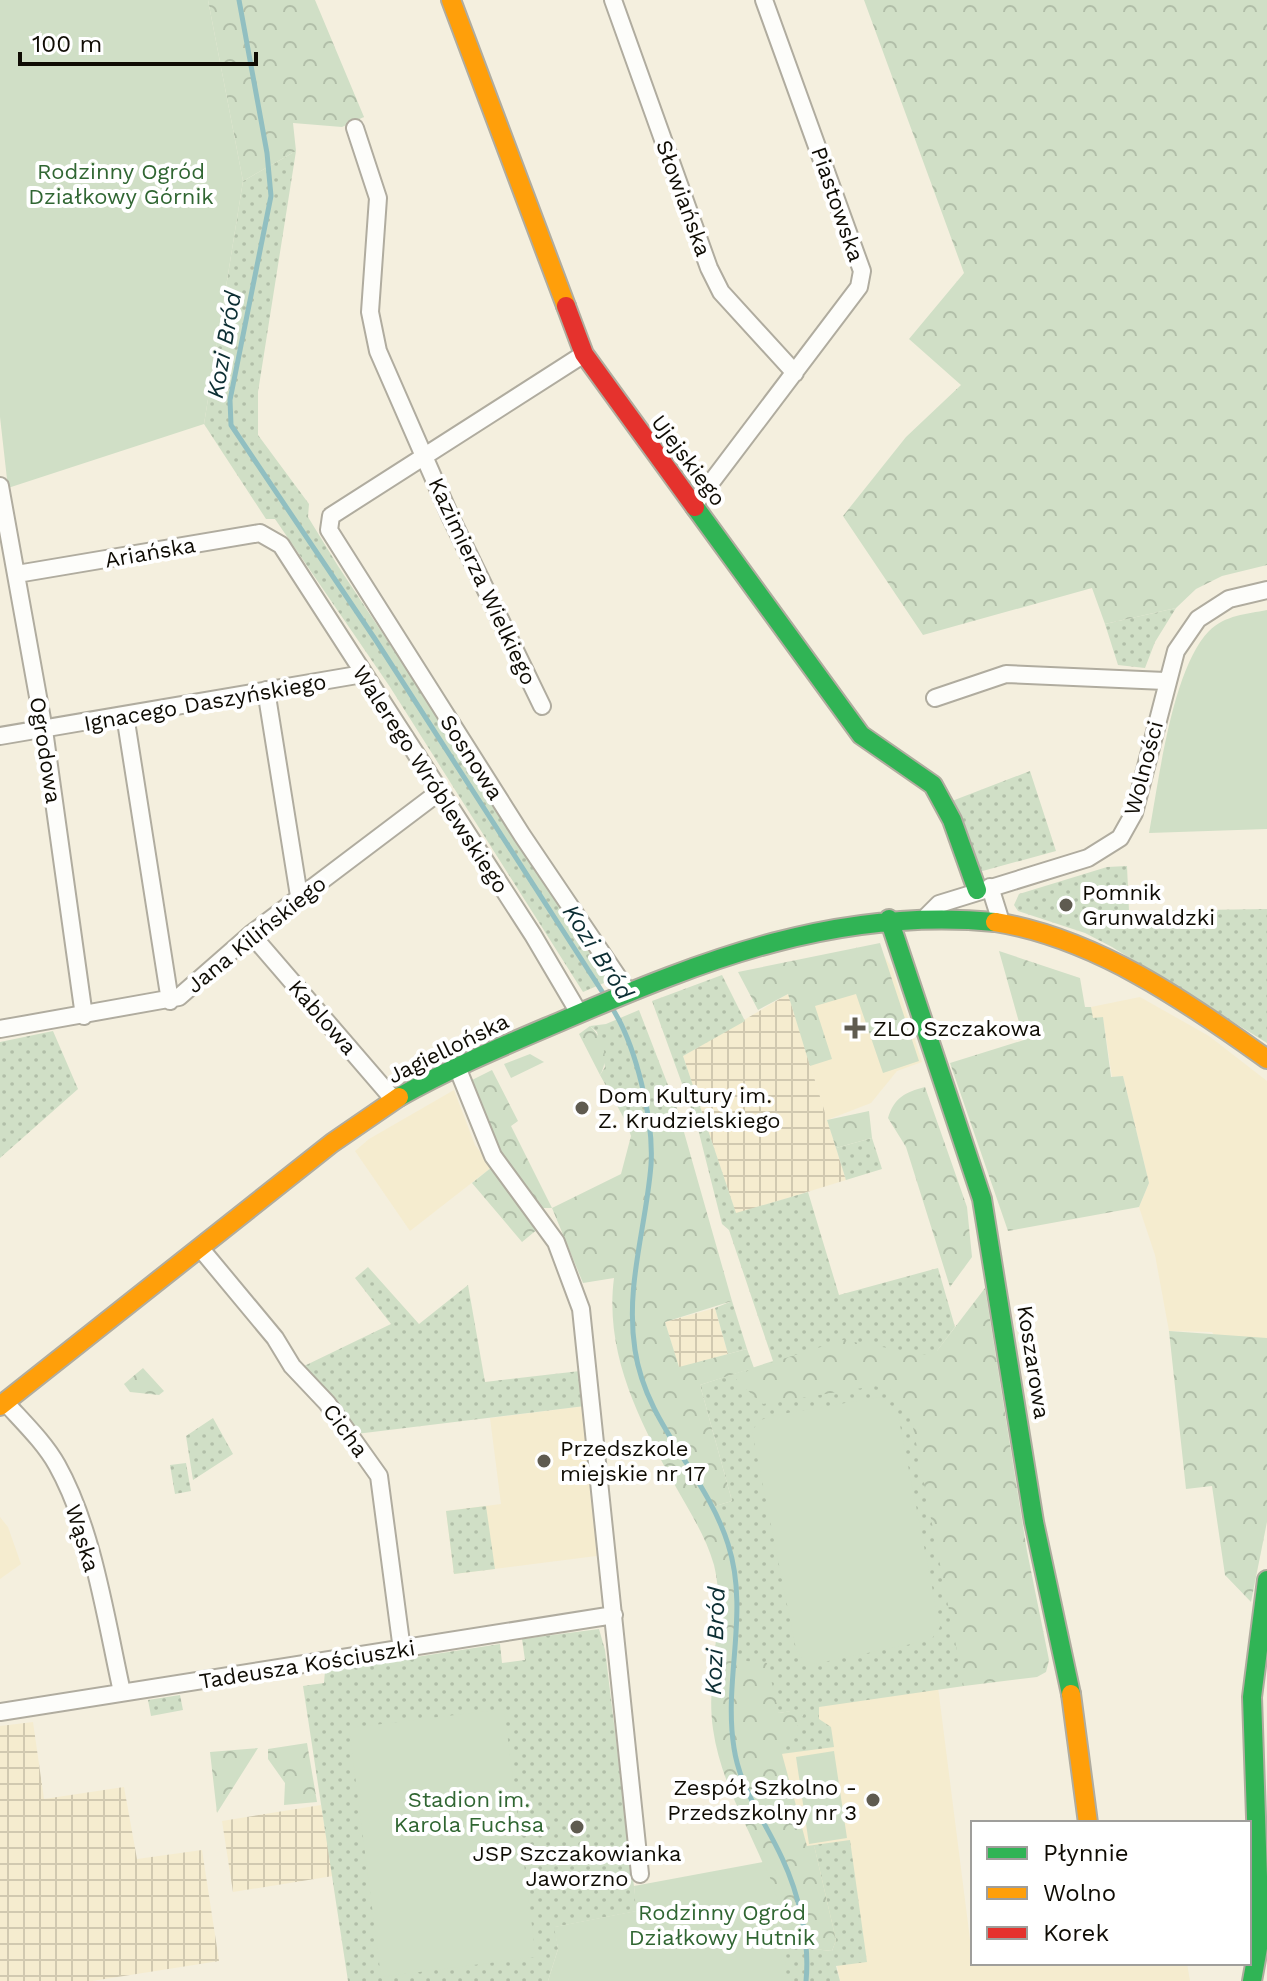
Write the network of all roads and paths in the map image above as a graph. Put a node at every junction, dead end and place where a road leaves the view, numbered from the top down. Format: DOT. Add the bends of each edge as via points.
graph roads {
  1 [pos="451,0"];
  2 [pos="613,0"];
  3 [pos="764,0"];
  4 [pos="355,128"];
  5 [pos="584,354"];
  6 [pos="795,373"];
  7 [pos="424,455"];
  8 [pos="0,486"];
  9 [pos="694,505"];
  10 [pos="331,516"];
  11 [pos="281,545"];
  12 [pos="6,550"];
  13 [pos="17,574"];
  14 [pos="1267,590"];
  15 [pos="363,674"];
  16 [pos="1165,681"];
  17 [pos="266,690"];
  18 [pos="935,698"];
  19 [pos="542,706"];
  20 [pos="125,715"];
  21 [pos="44,730"];
  22 [pos="0,736"];
  23 [pos="439,792"];
  24 [pos="984,888"];
  25 [pos="299,896"];
  26 [pos="927,916"];
  27 [pos="889,919"];
  28 [pos="1001,922"];
  29 [pos="251,934"];
  30 [pos="625,993"];
  31 [pos="170,1001"];
  32 [pos="581,1012"];
  33 [pos="84,1016"];
  34 [pos="0,1029"];
  35 [pos="1267,1059"];
  36 [pos="457,1067"];
  37 [pos="394,1100"];
  38 [pos="201,1249"];
  39 [pos="3,1404"];
  40 [pos="1267,1580"];
  41 [pos="614,1615"];
  42 [pos="402,1650"];
  43 [pos="122,1692"];
  44 [pos="0,1712"];
  45 [pos="1088,1821"];
  46 [pos="640,1874"];
  47 [pos="1258,1975"];
  1 -- 5 [label="street, Ujejskiego"];
  2 -- 6 [label="street, Słowiańska" via="715,280"];
  3 -- 6 [label="street, Piastowska" via="862,271 859,287"];
  4 -- 7 [label="street, Kazimierza Wielkiego" via="378,198 371,328"];
  5 -- 7 [label="street, Kazimierza Wielkiego"];
  5 -- 9 [label="street, Ujejskiego"];
  6 -- 9 [label="street, Piastowska"];
  7 -- 10 [label="street, Kazimierza Wielkiego"];
  7 -- 19 [label="street, Kazimierza Wielkiego"];
  8 -- 12 [label="street, Ogrodowa"];
  9 -- 24 [label="street, Ujejskiego" via="861,735 911,767 940,795"];
  10 -- 30 [label="street, Sosnowa" via="329,530 393,635"];
  11 -- 13 [label="street, Ariańska" via="260,533"];
  11 -- 15 [label="street, Walerego Wróblewskiego"];
  12 -- 13 [label="street, Ogrodowa"];
  13 -- 21 [label="street, Ogrodowa"];
  14 -- 16 [label="street, Wolności" via="1229,599 1198,619 1176,651"];
  15 -- 17 [label="street, Ignacego Daszyńskiego"];
  15 -- 23 [label="street, Walerego Wróblewskiego"];
  16 -- 18 [label="street" via="1006,674"];
  16 -- 24 [label="street, Wolności" via="1134,813 1120,838 1088,858"];
  17 -- 20 [label="street, Ignacego Daszyńskiego"];
  17 -- 25 [label="street"];
  20 -- 21 [label="street, Ignacego Daszyńskiego"];
  20 -- 31 [label="street"];
  21 -- 22 [label="street, Ignacego Daszyńskiego"];
  21 -- 33 [label="street, Ogrodowa"];
  23 -- 25 [label="street, Jana Kilińskiego"];
  23 -- 32 [label="street, Walerego Wróblewskiego"];
  24 -- 26 [label="street, Wolności" via="939,904"];
  24 -- 28 [label="street"];
  25 -- 29 [label="street, Jana Kilińskiego"];
  26 -- 27 [label="street, Jagiellońska"];
  26 -- 28 [label="street, Jagiellońska"];
  27 -- 30 [label="street, Jagiellońska" via="734,953"];
  27 -- 45 [label="street, Koszarowa" via="982,1199 1034,1522 1069,1680"];
  28 -- 35 [label="street, Jagiellońska" via="1053,936 1115,965"];
  29 -- 31 [label="street, Jana Kilińskiego"];
  29 -- 37 [label="street, Kablowa"];
  30 -- 32 [label="street, Jagiellońska"];
  31 -- 33 [label="street, Jana Kilińskiego"];
  32 -- 36 [label="street, Jagiellońska"];
  33 -- 34 [label="street, Jana Kilińskiego"];
  36 -- 37 [label="street, Jagiellońska"];
  36 -- 41 [label="street" via="493,1156 556,1242 575,1287"];
  37 -- 38 [label="street, Jagiellońska"];
  38 -- 39 [label="street, Jagiellońska"];
  38 -- 42 [label="street, Cicha" via="327,1403 379,1476"];
  39 -- 43 [label="street, Wąska" via="57,1465 75,1508"];
  40 -- 47 [label="street" via="1252,1697"];
  41 -- 42 [label="street, Tadeusza Kościuszki"];
  41 -- 46 [label="street"];
  42 -- 43 [label="street, Tadeusza Kościuszki"];
  43 -- 44 [label="street, Tadeusza Kościuszki"];
}
